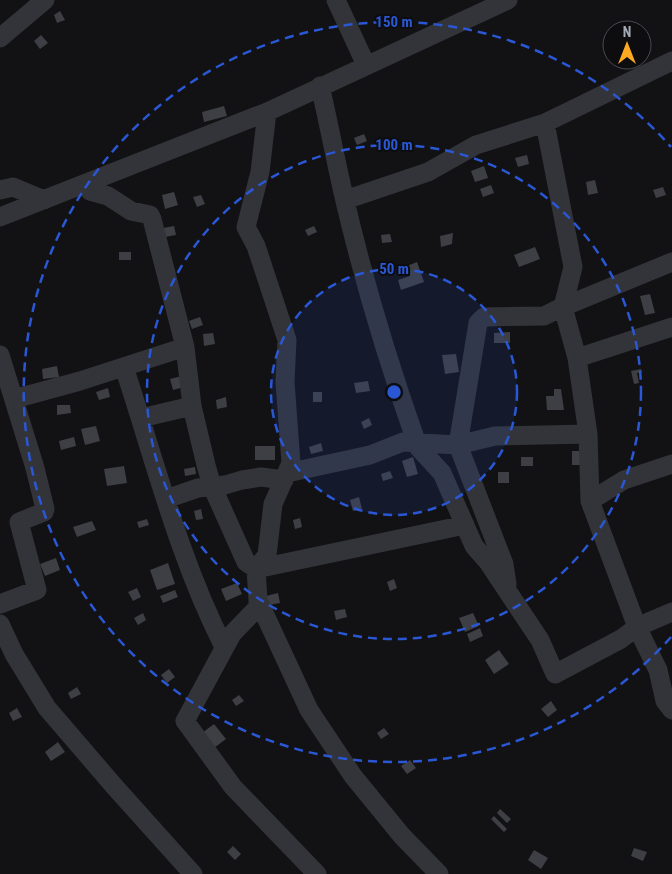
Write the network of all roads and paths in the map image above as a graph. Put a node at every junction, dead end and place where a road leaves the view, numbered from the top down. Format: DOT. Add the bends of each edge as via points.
graph roads {
  1 [pos="336,0"];
  2 [pos="498,2"];
  3 [pos="33,3"];
  4 [pos="0,38"];
  5 [pos="672,61"];
  6 [pos="366,65"];
  7 [pos="320,86"];
  8 [pos="267,112"];
  9 [pos="545,123"];
  10 [pos="85,184"];
  11 [pos="0,190"];
  12 [pos="44,200"];
  13 [pos="345,200"];
  14 [pos="0,217"];
  15 [pos="672,262"];
  16 [pos="563,308"];
  17 [pos="672,328"];
  18 [pos="185,347"];
  19 [pos="0,355"];
  20 [pos="577,358"];
  21 [pos="124,367"];
  22 [pos="14,399"];
  23 [pos="192,406"];
  24 [pos="141,418"];
  25 [pos="588,434"];
  26 [pos="416,441"];
  27 [pos="458,445"];
  28 [pos="672,464"];
  29 [pos="286,476"];
  30 [pos="212,486"];
  31 [pos="166,499"];
  32 [pos="590,501"];
  33 [pos="465,525"];
  34 [pos="256,569"];
  35 [pos="509,593"];
  36 [pos="258,600"];
  37 [pos="0,604"];
  38 [pos="672,612"];
  39 [pos="0,624"];
  40 [pos="637,627"];
  41 [pos="224,647"];
  42 [pos="672,710"];
  43 [pos="193,874"];
  44 [pos="316,874"];
  45 [pos="439,874"];
  1 -- 6 [label="street"];
  2 -- 6 [label="street"];
  3 -- 4 [label="street"];
  5 -- 9 [label="street"];
  6 -- 7 [label="street"];
  7 -- 8 [label="street"];
  7 -- 13 [label="street"];
  8 -- 10 [label="street"];
  8 -- 29 [label="street" via="260,172 246,227 256,246 287,336 285,382 291,463"];
  9 -- 13 [label="street" via="476,145 428,172"];
  9 -- 16 [label="street" via="573,267"];
  10 -- 12 [label="street"];
  10 -- 18 [label="street" via="90,191 108,196 123,207 150,215"];
  11 -- 12 [label="street" via="13,187"];
  12 -- 14 [label="street"];
  13 -- 26 [label="street" via="389,364"];
  15 -- 16 [label="street"];
  16 -- 20 [label="street"];
  16 -- 27 [label="street" via="544,316 484,317 480,320 476,327"];
  17 -- 20 [label="street"];
  18 -- 21 [label="street"];
  18 -- 23 [label="street"];
  19 -- 22 [label="street"];
  20 -- 25 [label="street"];
  21 -- 22 [label="street"];
  21 -- 24 [label="street"];
  22 -- 37 [label="street" via="45,511 19,522 37,590"];
  23 -- 24 [label="street"];
  23 -- 30 [label="street"];
  24 -- 31 [label="street"];
  25 -- 27 [label="street" via="495,436"];
  25 -- 32 [label="street"];
  26 -- 27 [label="street"];
  26 -- 29 [label="street"];
  26 -- 33 [label="street" via="442,473"];
  27 -- 35 [label="street" via="504,564"];
  28 -- 32 [label="street" via="624,480"];
  29 -- 30 [label="street"];
  29 -- 34 [label="street" via="273,504 267,555"];
  30 -- 31 [label="street"];
  30 -- 34 [label="street" via="244,559"];
  31 -- 41 [label="street" via="194,582"];
  32 -- 40 [label="street"];
  33 -- 34 [label="street"];
  33 -- 35 [label="street" via="474,546"];
  34 -- 36 [label="street"];
  35 -- 40 [label="street" via="540,640 555,674"];
  36 -- 41 [label="street" via="258,607 241,622"];
  36 -- 45 [label="street" via="298,688 326,736 353,776 402,836"];
  38 -- 40 [label="street"];
  39 -- 43 [label="street" via="47,708"];
  40 -- 42 [label="street" via="658,670 666,701"];
  41 -- 44 [label="street" via="186,718 186,724 233,787"];
}
